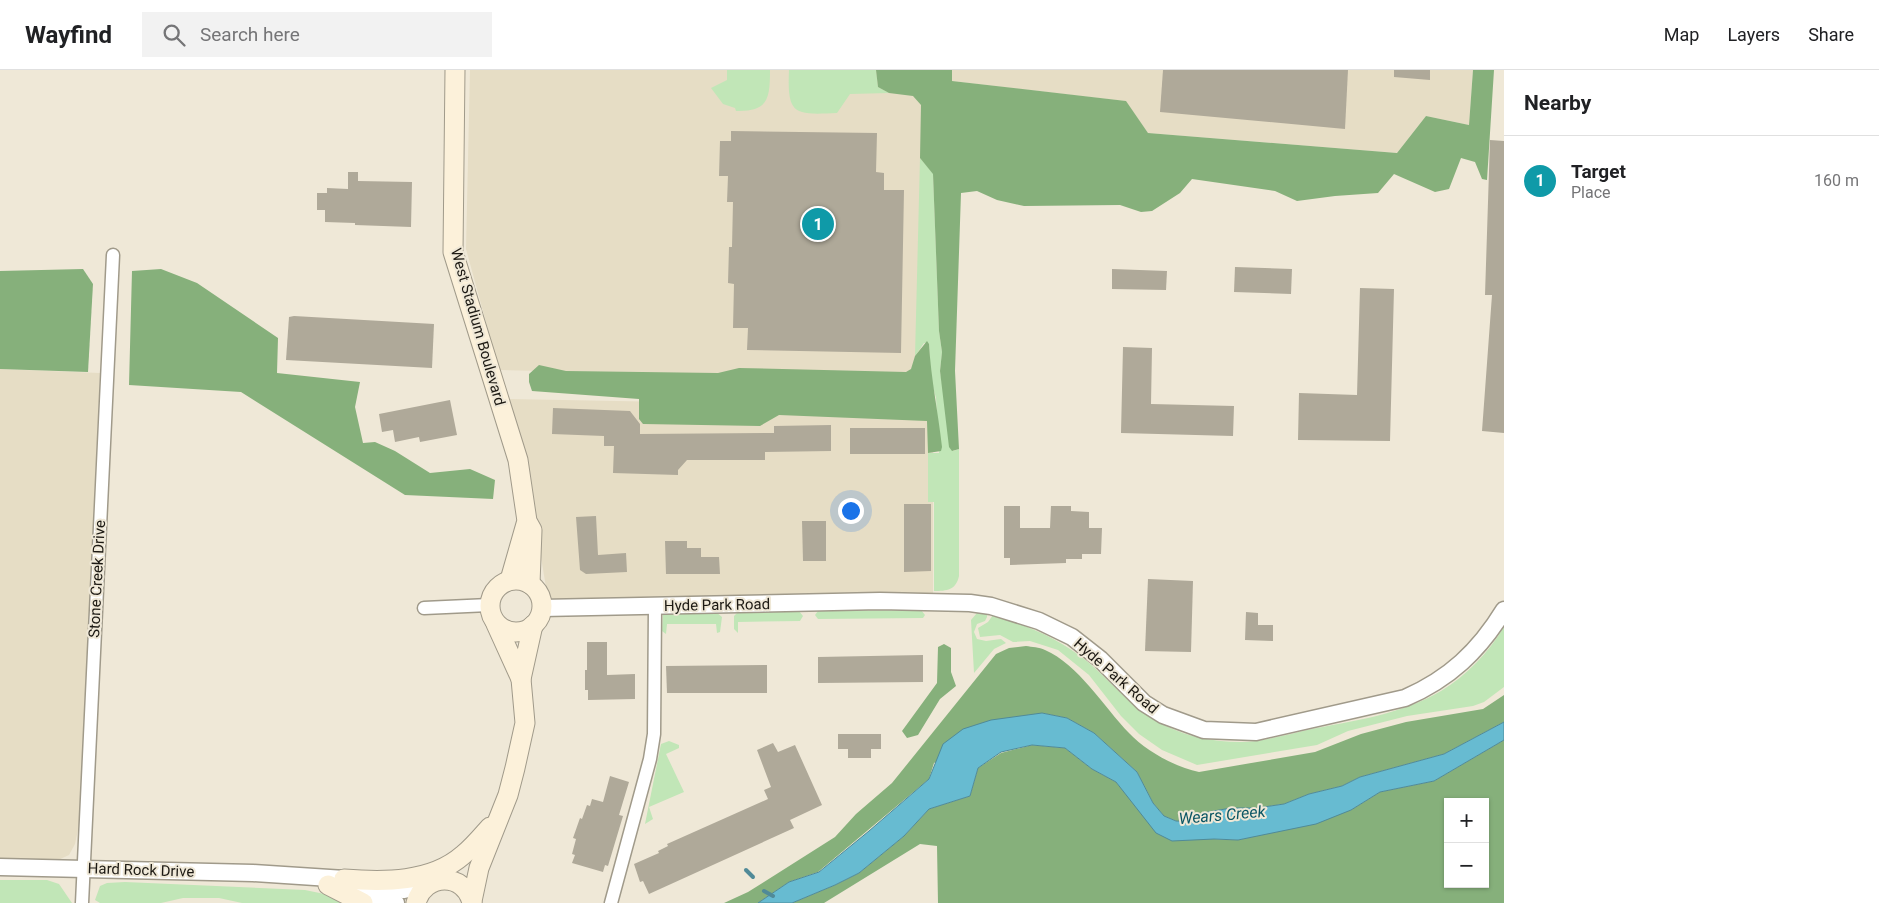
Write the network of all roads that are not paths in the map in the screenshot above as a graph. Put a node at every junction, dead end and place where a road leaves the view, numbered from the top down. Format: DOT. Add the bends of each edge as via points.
graph roads {
  1 [pos="455,70"];
  2 [pos="114,256"];
  3 [pos="527,521"];
  4 [pos="510,580"];
  5 [pos="530,584"];
  6 [pos="489,605"];
  7 [pos="655,607"];
  8 [pos="424,608"];
  9 [pos="542,608"];
  10 [pos="1504,610"];
  11 [pos="496,624"];
  12 [pos="533,626"];
  13 [pos="521,679"];
  14 [pos="496,821"];
  15 [pos="0,867"];
  16 [pos="83,869"];
  17 [pos="449,880"];
  18 [pos="336,882"];
  19 [pos="429,884"];
  20 [pos="472,902"];
  21 [pos="82,903"];
  22 [pos="364,903"];
  23 [pos="396,903"];
  24 [pos="416,903"];
  25 [pos="611,903"];
  1 -- 3 [label="main road, West Stadium Boulevard" via="453,252 518,460"];
  2 -- 16 [label="street, Stone Creek Drive"];
  3 -- 4 [label="main road, West Stadium Boulevard"];
  3 -- 5 [label="main road, West Stadium Boulevard" via="532,530"];
  4 -- 5 [label="main road"];
  4 -- 6 [label="main road" via="499,585"];
  5 -- 9 [label="main road" via="537,590"];
  6 -- 8 [label="street"];
  6 -- 11 [label="main road"];
  7 -- 9 [label="street, Hyde Park Road"];
  7 -- 10 [label="street, Hyde Park Road" via="880,601 970,602 990,606 1039,621 1072,637 1100,659 1144,703 1163,715 1204,730 1229,732 1256,732 1405,698 1422,691 1461,665 1478,648"];
  7 -- 25 [label="street" via="654,734"];
  9 -- 12 [label="main road"];
  11 -- 12 [label="main road" via="515,632"];
  11 -- 13 [label="main road"];
  12 -- 13 [label="main road"];
  13 -- 14 [label="main road" via="524,723 508,795"];
  14 -- 17 [label="main road" via="470,862"];
  14 -- 18 [label="main road" via="463,856 440,869 399,880"];
  14 -- 20 [label="main road" via="476,876"];
  15 -- 16 [label="street, Hard Rock Drive"];
  16 -- 18 [label="street, Hard Rock Drive" via="281,876"];
  16 -- 21 [label="street, Stone Creek Drive"];
  17 -- 19 [label="main road"];
  17 -- 20 [label="main road" via="464,887"];
  18 -- 19 [label="street, Hard Rock Drive" via="398,890"];
  18 -- 22 [label="main road"];
  18 -- 23 [label="street, Hard Rock Drive"];
  19 -- 24 [label="main road" via="419,894"];
}
